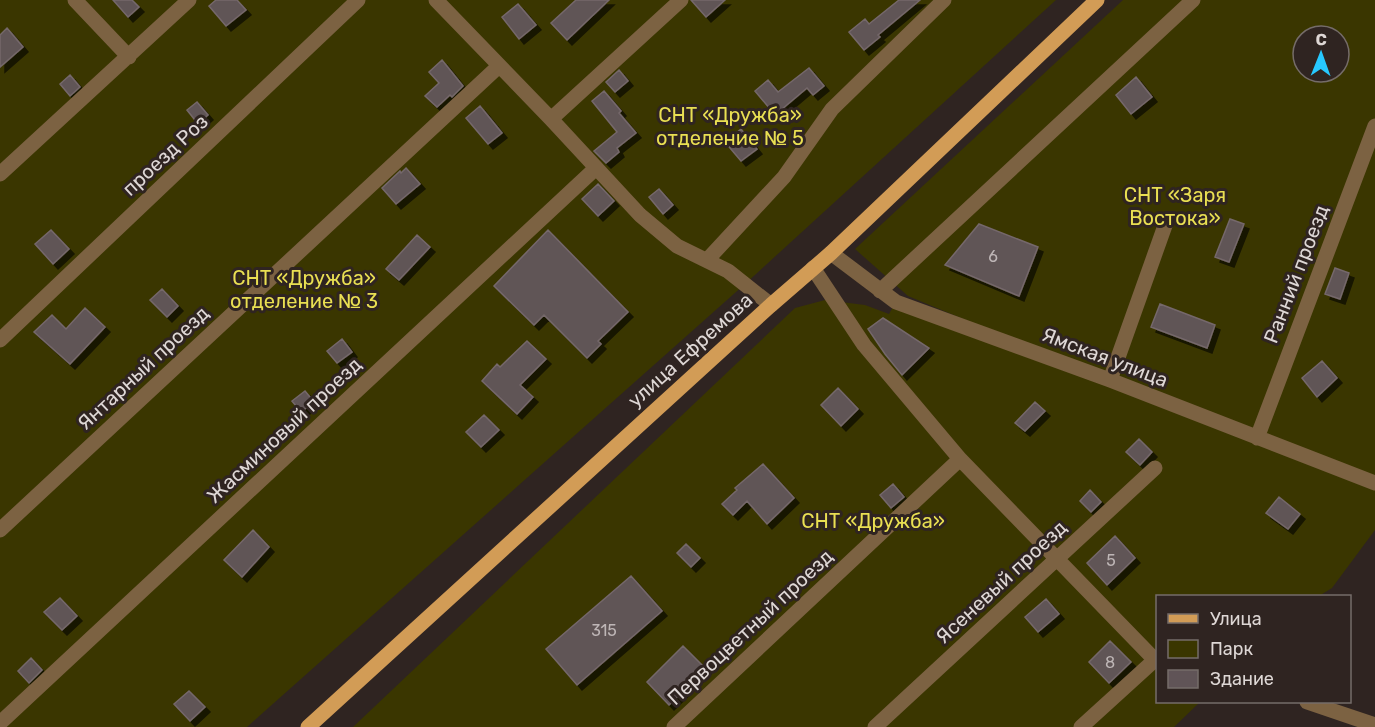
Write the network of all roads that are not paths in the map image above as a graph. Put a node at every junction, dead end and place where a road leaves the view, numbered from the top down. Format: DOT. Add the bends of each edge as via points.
graph roads {
  1 [pos="75,0"];
  2 [pos="189,0"];
  3 [pos="358,0"];
  4 [pos="436,0"];
  5 [pos="681,0"];
  6 [pos="944,0"];
  7 [pos="1097,0"];
  8 [pos="1193,0"];
  9 [pos="129,57"];
  10 [pos="499,66"];
  11 [pos="551,118"];
  12 [pos="1375,126"];
  13 [pos="596,168"];
  14 [pos="0,174"];
  15 [pos="1167,220"];
  16 [pos="831,253"];
  17 [pos="707,260"];
  18 [pos="813,268"];
  19 [pos="880,291"];
  20 [pos="771,305"];
  21 [pos="0,340"];
  22 [pos="1110,380"];
  23 [pos="1257,438"];
  24 [pos="960,459"];
  25 [pos="1155,468"];
  26 [pos="1375,483"];
  27 [pos="0,530"];
  28 [pos="1057,560"];
  29 [pos="1156,659"];
  30 [pos="1309,703"];
  31 [pos="1375,725"];
  32 [pos="0,726"];
  33 [pos="308,727"];
  34 [pos="674,727"];
  35 [pos="875,727"];
  36 [pos="1081,727"];
  1 -- 9 [label="street"];
  2 -- 9 [label="street"];
  3 -- 21 [label="street, проезд Роз"];
  4 -- 10 [label="street"];
  5 -- 11 [label="street"];
  6 -- 17 [label="street" via="832,109 784,177"];
  7 -- 16 [label="main road, улица Ефремова"];
  8 -- 19 [label="street"];
  9 -- 14 [label="street"];
  10 -- 11 [label="street"];
  10 -- 27 [label="street, Янтарный проезд"];
  11 -- 13 [label="street"];
  12 -- 23 [label="street, Ранний проезд"];
  13 -- 17 [label="street" via="640,215 677,246"];
  13 -- 32 [label="street, Жасминовый проезд"];
  15 -- 22 [label="street"];
  16 -- 18 [label="main road, улица Ефремова"];
  16 -- 19 [label="street, Ямская улица"];
  17 -- 20 [label="street"];
  18 -- 20 [label="main road, улица Ефремова"];
  18 -- 24 [label="street" via="864,345"];
  19 -- 22 [label="street, Ямская улица" via="896,302"];
  20 -- 33 [label="main road, улица Ефремова"];
  22 -- 23 [label="street, Ямская улица"];
  23 -- 26 [label="street, Ямская улица"];
  24 -- 28 [label="street"];
  24 -- 34 [label="street, Первоцветный проезд"];
  25 -- 28 [label="street, Ясеневый проезд"];
  28 -- 29 [label="street"];
  28 -- 35 [label="street, Ясеневый проезд"];
  29 -- 36 [label="street"];
  30 -- 31 [label="street"];
}
